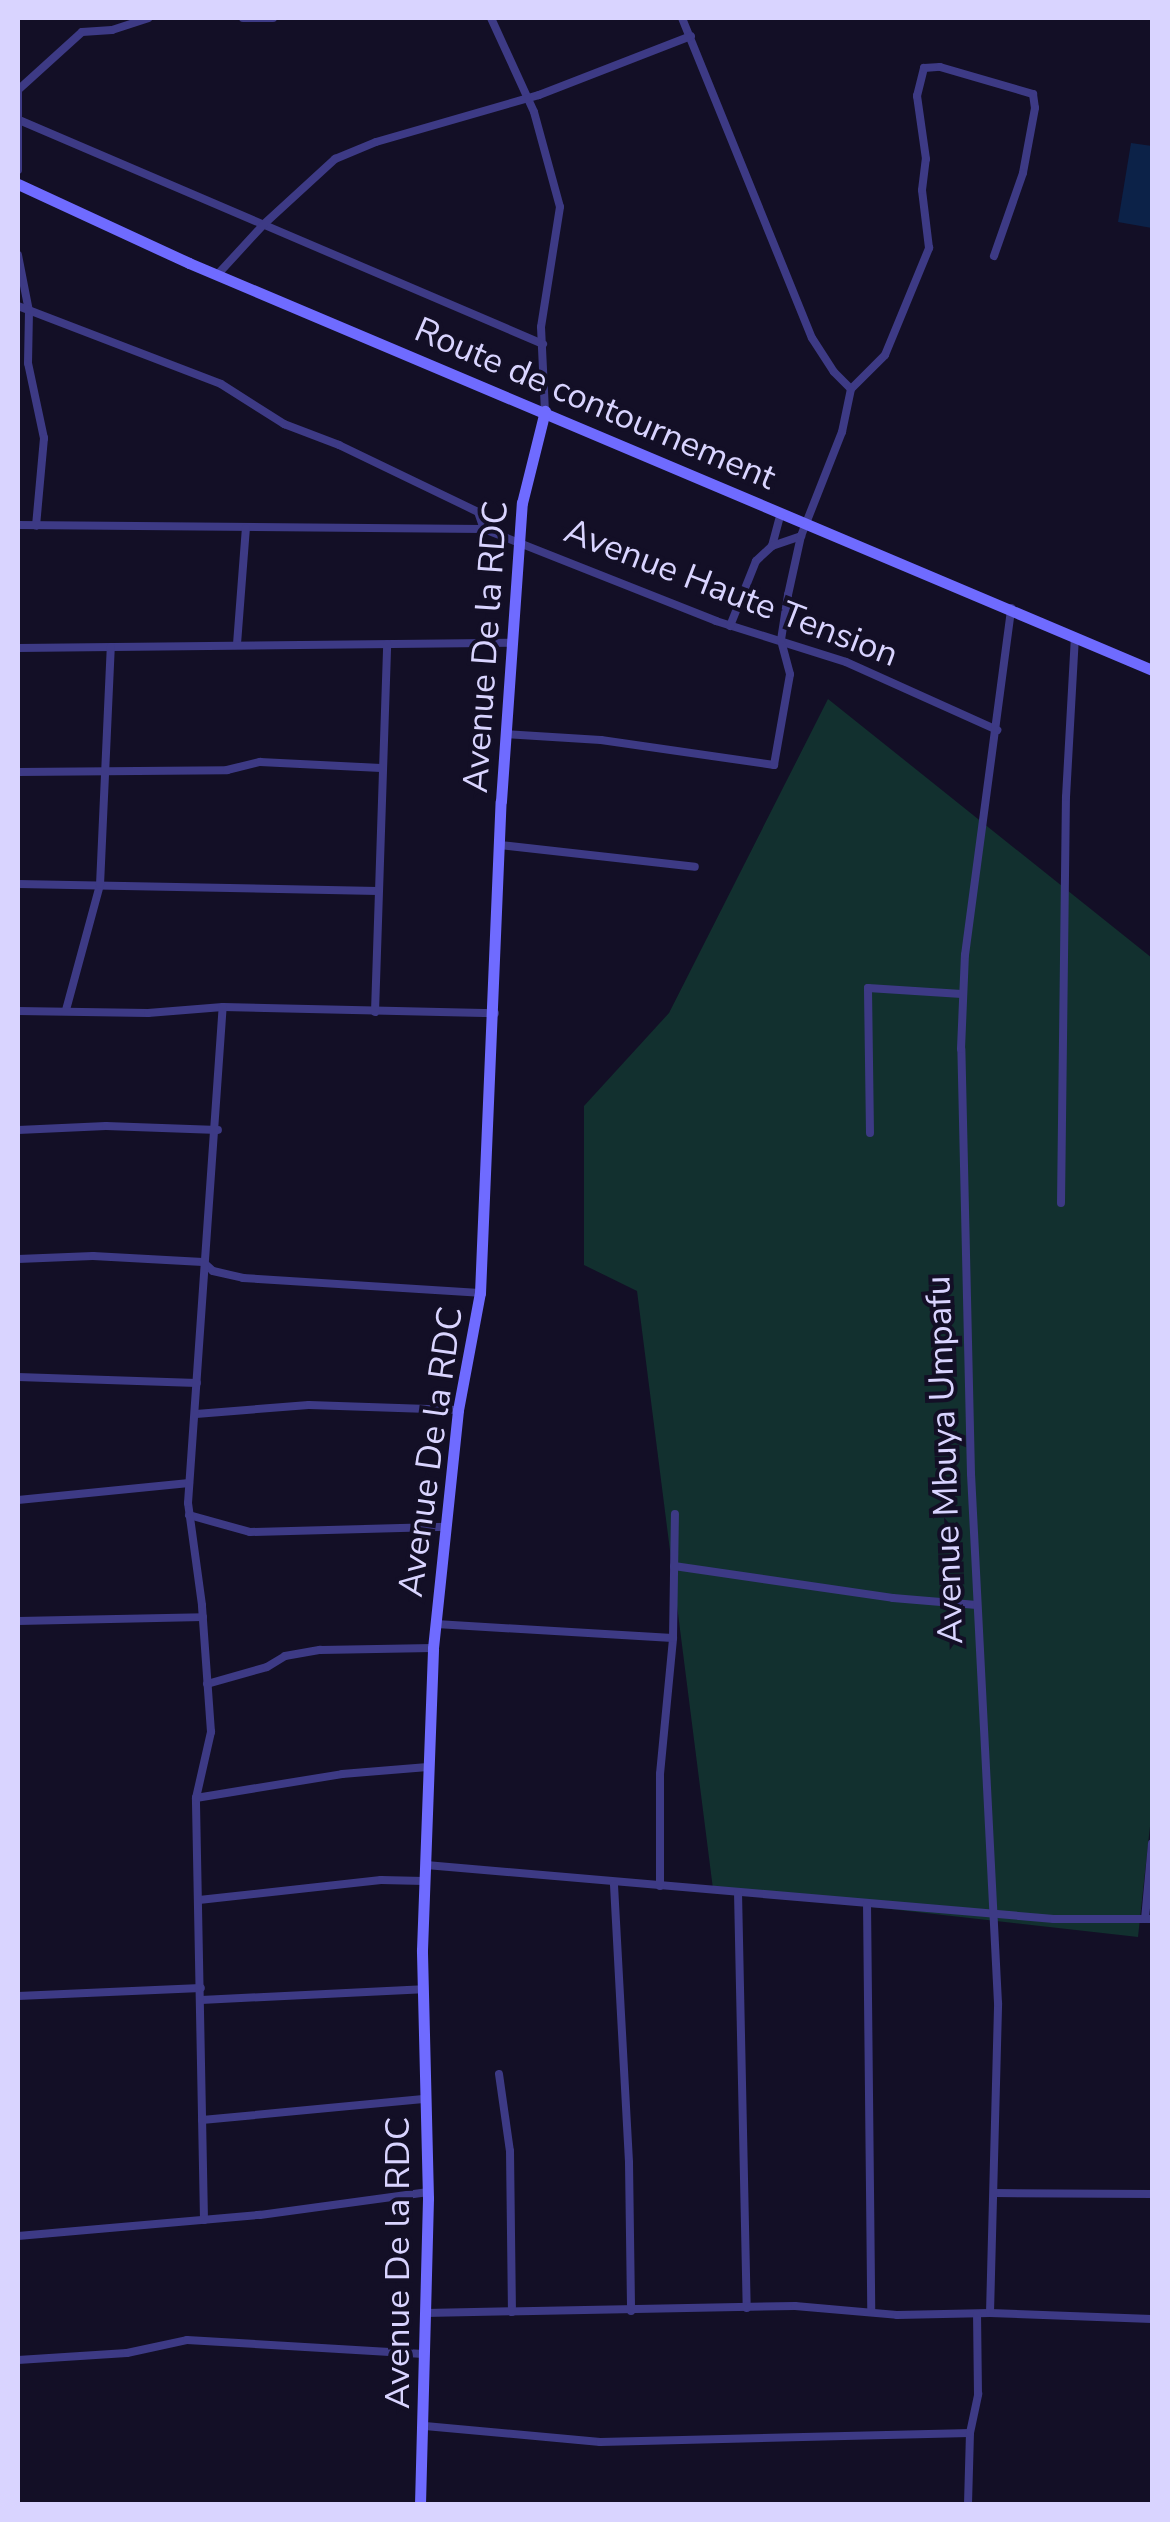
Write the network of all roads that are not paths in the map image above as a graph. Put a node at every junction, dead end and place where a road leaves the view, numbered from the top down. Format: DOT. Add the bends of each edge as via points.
graph roads {
  1 [pos="148,18"];
  2 [pos="243,18"];
  3 [pos="273,18"];
  4 [pos="491,18"];
  5 [pos="682,18"];
  6 [pos="691,36"];
  7 [pos="528,98"];
  8 [pos="19,120"];
  9 [pos="18,170"];
  10 [pos="18,184"];
  11 [pos="263,225"];
  12 [pos="18,255"];
  13 [pos="994,256"];
  14 [pos="218,274"];
  15 [pos="18,306"];
  16 [pos="29,310"];
  17 [pos="543,344"];
  18 [pos="851,389"];
  19 [pos="545,411"];
  20 [pos="782,513"];
  21 [pos="18,525"];
  22 [pos="36,526"];
  23 [pos="246,528"];
  24 [pos="484,529"];
  25 [pos="803,530"];
  26 [pos="521,540"];
  27 [pos="772,546"];
  28 [pos="1012,608"];
  29 [pos="730,626"];
  30 [pos="1075,637"];
  31 [pos="781,640"];
  32 [pos="514,643"];
  33 [pos="237,644"];
  34 [pos="387,644"];
  35 [pos="111,647"];
  36 [pos="18,648"];
  37 [pos="1152,670"];
  38 [pos="997,730"];
  39 [pos="506,734"];
  40 [pos="381,768"];
  41 [pos="105,770"];
  42 [pos="18,772"];
  43 [pos="500,846"];
  44 [pos="695,867"];
  45 [pos="18,884"];
  46 [pos="100,884"];
  47 [pos="378,891"];
  48 [pos="962,994"];
  49 [pos="223,1007"];
  50 [pos="66,1010"];
  51 [pos="18,1011"];
  52 [pos="376,1012"];
  53 [pos="495,1012"];
  54 [pos="18,1130"];
  55 [pos="218,1130"];
  56 [pos="870,1134"];
  57 [pos="1061,1203"];
  58 [pos="18,1259"];
  59 [pos="202,1262"];
  60 [pos="480,1293"];
  61 [pos="18,1377"];
  62 [pos="197,1383"];
  63 [pos="458,1410"];
  64 [pos="196,1414"];
  65 [pos="190,1482"];
  66 [pos="18,1500"];
  67 [pos="675,1514"];
  68 [pos="189,1515"];
  69 [pos="447,1527"];
  70 [pos="674,1566"];
  71 [pos="977,1605"];
  72 [pos="203,1617"];
  73 [pos="18,1620"];
  74 [pos="436,1624"];
  75 [pos="673,1638"];
  76 [pos="433,1648"];
  77 [pos="207,1684"];
  78 [pos="428,1767"];
  79 [pos="196,1798"];
  80 [pos="1152,1844"];
  81 [pos="426,1865"];
  82 [pos="424,1881"];
  83 [pos="614,1885"];
  84 [pos="660,1886"];
  85 [pos="738,1892"];
  86 [pos="199,1900"];
  87 [pos="868,1903"];
  88 [pos="991,1912"];
  89 [pos="1149,1919"];
  90 [pos="201,1988"];
  91 [pos="422,1989"];
  92 [pos="18,1996"];
  93 [pos="201,2000"];
  94 [pos="499,2074"];
  95 [pos="426,2099"];
  96 [pos="202,2120"];
  97 [pos="428,2192"];
  98 [pos="994,2192"];
  99 [pos="1152,2194"];
  100 [pos="204,2220"];
  101 [pos="18,2236"];
  102 [pos="747,2308"];
  103 [pos="631,2311"];
  104 [pos="512,2312"];
  105 [pos="871,2312"];
  106 [pos="990,2312"];
  107 [pos="425,2313"];
  108 [pos="978,2314"];
  109 [pos="1152,2319"];
  110 [pos="424,2354"];
  111 [pos="18,2360"];
  112 [pos="425,2426"];
  113 [pos="970,2433"];
  114 [pos="420,2504"];
  115 [pos="968,2504"];
  1 -- 8 [label="street" via="72,39 18,90"];
  2 -- 3 [label="street"];
  4 -- 7 [label="street"];
  5 -- 6 [label="street"];
  6 -- 7 [label="street"];
  6 -- 18 [label="street" via="812,338"];
  7 -- 11 [label="street" via="335,159"];
  7 -- 17 [label="street" via="560,216 543,304"];
  8 -- 9 [label="street"];
  8 -- 11 [label="street"];
  10 -- 14 [label="street, Route de contournement"];
  11 -- 14 [label="street"];
  11 -- 17 [label="street"];
  12 -- 16 [label="street"];
  13 -- 18 [label="street" via="1022,173 1033,94 924,68 917,96 929,248 885,355"];
  14 -- 19 [label="street, Route de contournement"];
  15 -- 16 [label="street, Avenue Haute Tension"];
  16 -- 22 [label="street" via="28,363 45,458"];
  16 -- 24 [label="street, Avenue Haute Tension" via="221,384 284,424 478,512"];
  17 -- 19 [label="street"];
  18 -- 25 [label="street" via="842,432"];
  19 -- 20 [label="street, Route de contournement"];
  19 -- 26 [label="street, Avenue De la RDC" via="522,503"];
  20 -- 25 [label="street, Route de contournement"];
  20 -- 27 [label="street"];
  21 -- 22 [label="street"];
  22 -- 23 [label="street"];
  23 -- 24 [label="street"];
  23 -- 33 [label="street"];
  24 -- 26 [label="street, Avenue Haute Tension"];
  25 -- 27 [label="street"];
  25 -- 28 [label="street, Route de contournement"];
  25 -- 31 [label="street"];
  26 -- 29 [label="street, Avenue Haute Tension"];
  26 -- 32 [label="street, Avenue De la RDC"];
  27 -- 29 [label="street" via="756,561"];
  28 -- 30 [label="street, Route de contournement"];
  28 -- 38 [label="street, Avenue Mbuya Umpafu"];
  29 -- 31 [label="street, Avenue Haute Tension"];
  30 -- 37 [label="street, Route de contournement"];
  30 -- 57 [label="street" via="1066,796"];
  31 -- 38 [label="street, Avenue Haute Tension"];
  31 -- 39 [label="street" via="790,674 771,767 601,740"];
  32 -- 34 [label="street"];
  32 -- 39 [label="street, Avenue De la RDC"];
  33 -- 34 [label="street"];
  33 -- 35 [label="street"];
  34 -- 40 [label="street"];
  35 -- 36 [label="street"];
  35 -- 41 [label="street"];
  38 -- 48 [label="street, Avenue Mbuya Umpafu"];
  39 -- 43 [label="street, Avenue De la RDC"];
  40 -- 41 [label="street" via="260,762 227,770"];
  40 -- 47 [label="street"];
  41 -- 42 [label="street"];
  41 -- 46 [label="street"];
  43 -- 44 [label="street"];
  43 -- 53 [label="street, Avenue De la RDC"];
  45 -- 46 [label="street"];
  46 -- 47 [label="street"];
  46 -- 50 [label="street"];
  47 -- 52 [label="street"];
  48 -- 56 [label="street" via="868,988"];
  48 -- 71 [label="street, Avenue Mbuya Umpafu"];
  49 -- 50 [label="street"];
  49 -- 52 [label="street"];
  49 -- 55 [label="street"];
  50 -- 51 [label="street"];
  52 -- 53 [label="street"];
  53 -- 60 [label="street, Avenue De la RDC"];
  54 -- 55 [label="street"];
  55 -- 59 [label="street"];
  58 -- 59 [label="street"];
  59 -- 60 [label="street" via="243,1278"];
  59 -- 62 [label="street"];
  60 -- 63 [label="street, Avenue De la RDC"];
  61 -- 62 [label="street"];
  62 -- 64 [label="street"];
  63 -- 64 [label="street" via="309,1406"];
  63 -- 69 [label="street, Avenue De la RDC"];
  64 -- 65 [label="street"];
  65 -- 66 [label="street"];
  65 -- 68 [label="street"];
  67 -- 70 [label="street"];
  68 -- 69 [label="street" via="250,1532"];
  68 -- 72 [label="street"];
  69 -- 74 [label="street, Avenue De la RDC"];
  70 -- 71 [label="street"];
  70 -- 75 [label="street"];
  71 -- 88 [label="street, Avenue Mbuya Umpafu"];
  72 -- 73 [label="street"];
  72 -- 77 [label="street"];
  74 -- 75 [label="street"];
  74 -- 76 [label="street, Avenue De la RDC"];
  75 -- 84 [label="street" via="660,1774"];
  76 -- 77 [label="street" via="320,1650"];
  76 -- 78 [label="street, Avenue De la RDC"];
  77 -- 79 [label="street" via="210,1746"];
  78 -- 79 [label="street"];
  78 -- 81 [label="street, Avenue De la RDC"];
  79 -- 86 [label="street"];
  80 -- 89 [label="street"];
  81 -- 82 [label="street, Avenue De la RDC"];
  81 -- 83 [label="street"];
  82 -- 86 [label="street"];
  82 -- 91 [label="street, Avenue De la RDC"];
  83 -- 84 [label="street"];
  83 -- 103 [label="street"];
  84 -- 85 [label="street"];
  85 -- 87 [label="street"];
  85 -- 102 [label="street"];
  86 -- 90 [label="street"];
  87 -- 88 [label="street"];
  87 -- 105 [label="street"];
  88 -- 89 [label="street"];
  88 -- 98 [label="street, Avenue Mbuya Umpafu" via="998,2003"];
  90 -- 92 [label="street"];
  90 -- 93 [label="street"];
  91 -- 93 [label="street"];
  91 -- 95 [label="street, Avenue De la RDC"];
  93 -- 96 [label="street"];
  94 -- 104 [label="street" via="510,2151"];
  95 -- 96 [label="street"];
  95 -- 97 [label="street, Avenue De la RDC"];
  96 -- 100 [label="street"];
  97 -- 100 [label="street"];
  97 -- 107 [label="street, Avenue De la RDC"];
  98 -- 99 [label="street"];
  98 -- 106 [label="street, Avenue Mbuya Umpafu"];
  100 -- 101 [label="street"];
  102 -- 103 [label="street"];
  102 -- 105 [label="street"];
  103 -- 104 [label="street"];
  104 -- 107 [label="street"];
  105 -- 108 [label="street"];
  106 -- 108 [label="street"];
  106 -- 109 [label="street"];
  107 -- 110 [label="street, Avenue De la RDC"];
  108 -- 113 [label="street" via="978,2394"];
  110 -- 111 [label="street" via="187,2340 127,2353"];
  110 -- 112 [label="street, Avenue De la RDC"];
  112 -- 113 [label="street" via="600,2442"];
  112 -- 114 [label="street, Avenue De la RDC"];
  113 -- 115 [label="street"];
}
